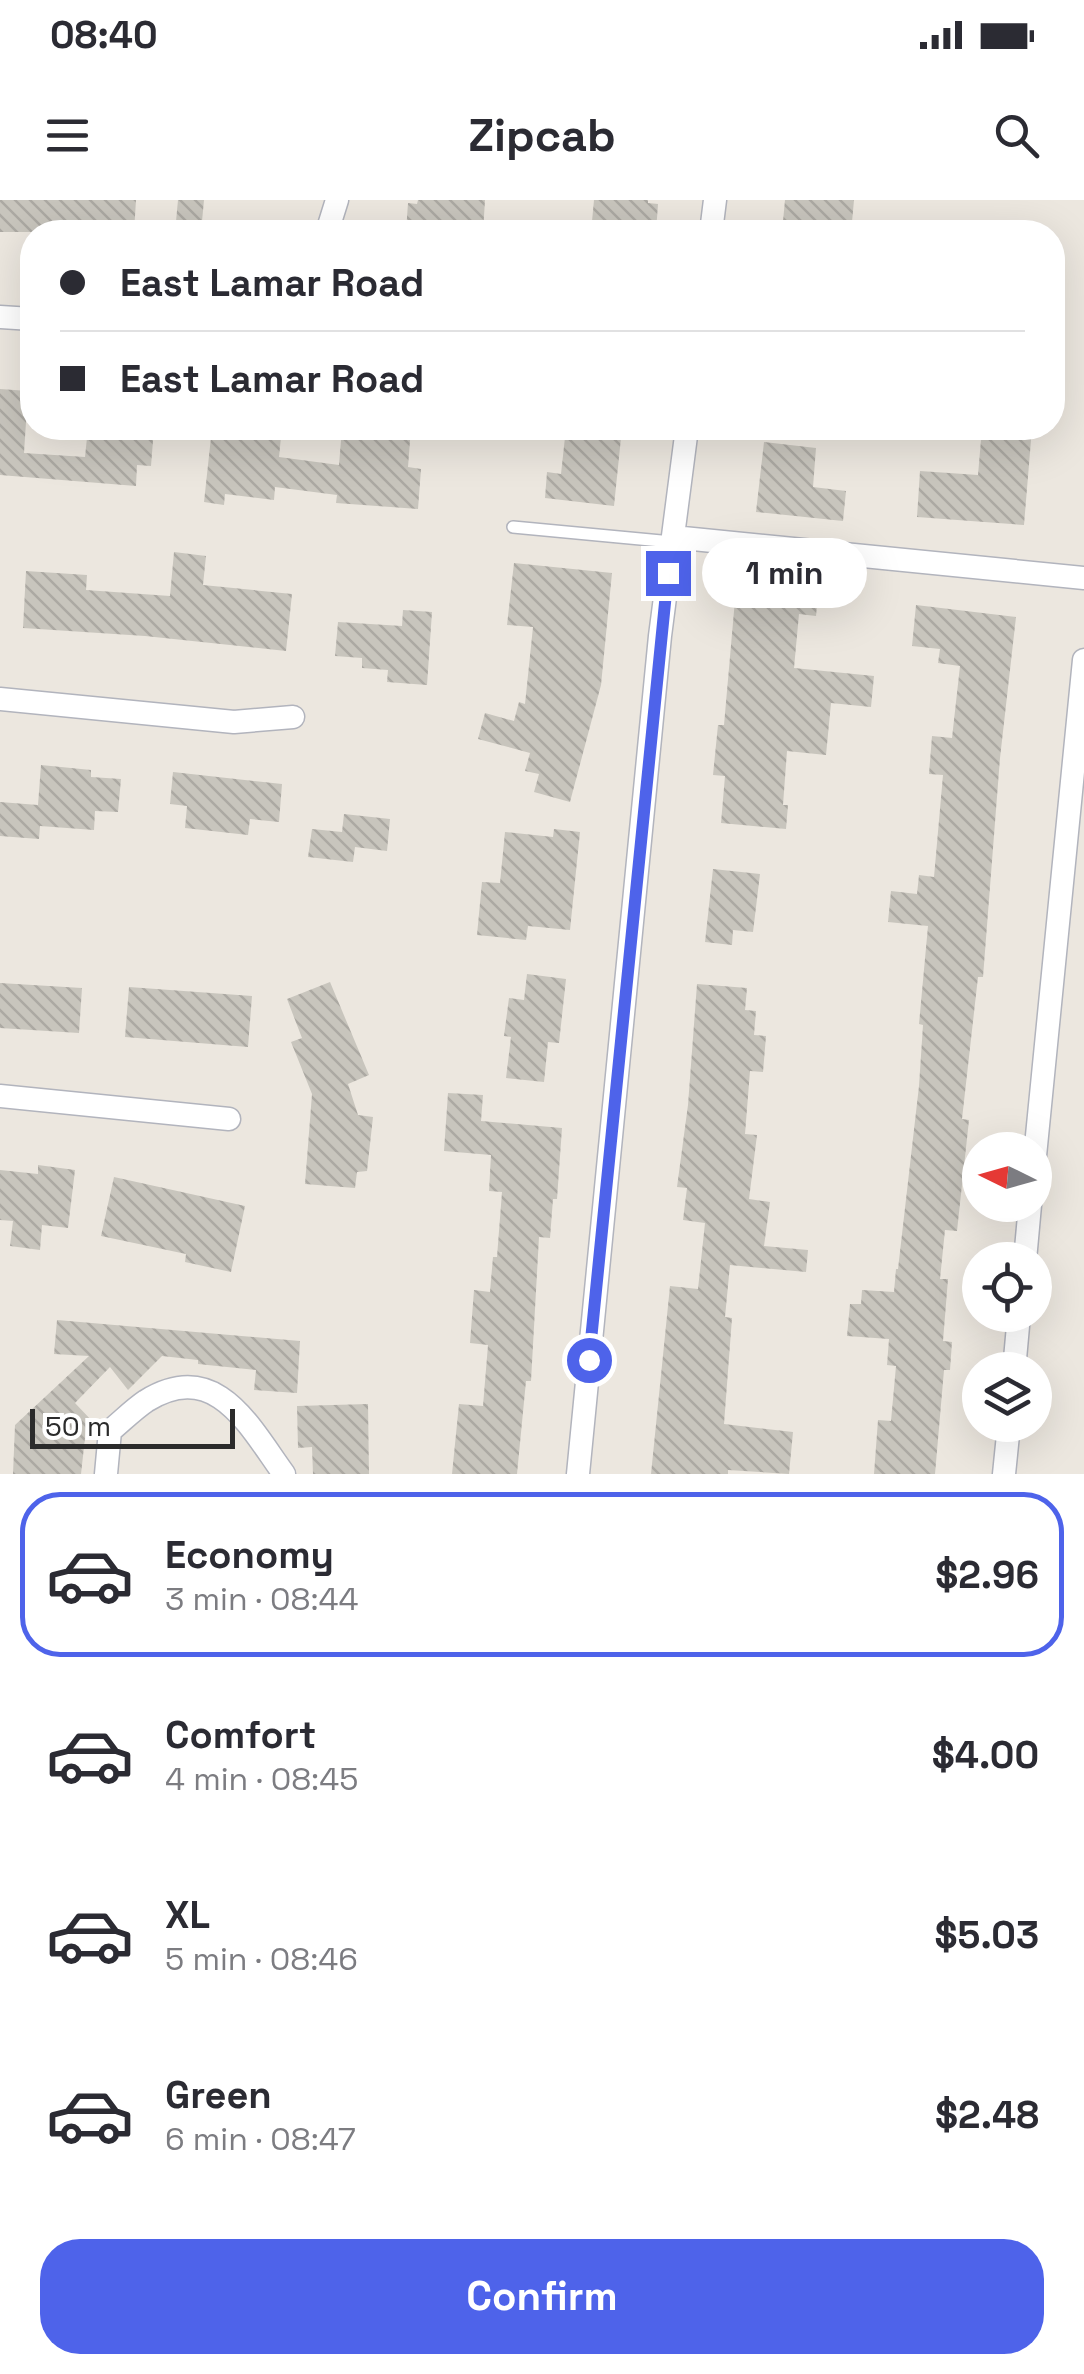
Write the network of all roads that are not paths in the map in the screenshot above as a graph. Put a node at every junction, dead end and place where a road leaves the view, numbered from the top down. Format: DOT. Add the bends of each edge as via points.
graph roads {
  1 [pos="685,440"];
  2 [pos="513,527"];
  3 [pos="673,539"];
  4 [pos="1084,578"];
  5 [pos="1084,660"];
  6 [pos="0,699"];
  7 [pos="293,717"];
  8 [pos="0,1096"];
  9 [pos="230,1119"];
  10 [pos="1037,1132"];
  11 [pos="1007,1442"];
  12 [pos="106,1474"];
  13 [pos="284,1474"];
  14 [pos="578,1474"];
  15 [pos="1004,1474"];
  1 -- 3 [label="street"];
  2 -- 3 [label="lane"];
  3 -- 4 [label="street"];
  3 -- 14 [label="street"];
  5 -- 10 [label="street"];
  6 -- 7 [label="street" via="234,722"];
  8 -- 9 [label="street"];
  11 -- 15 [label="street"];
  12 -- 13 [label="street" via="110,1431 148,1400 183,1387 210,1390 234,1406"];
}
